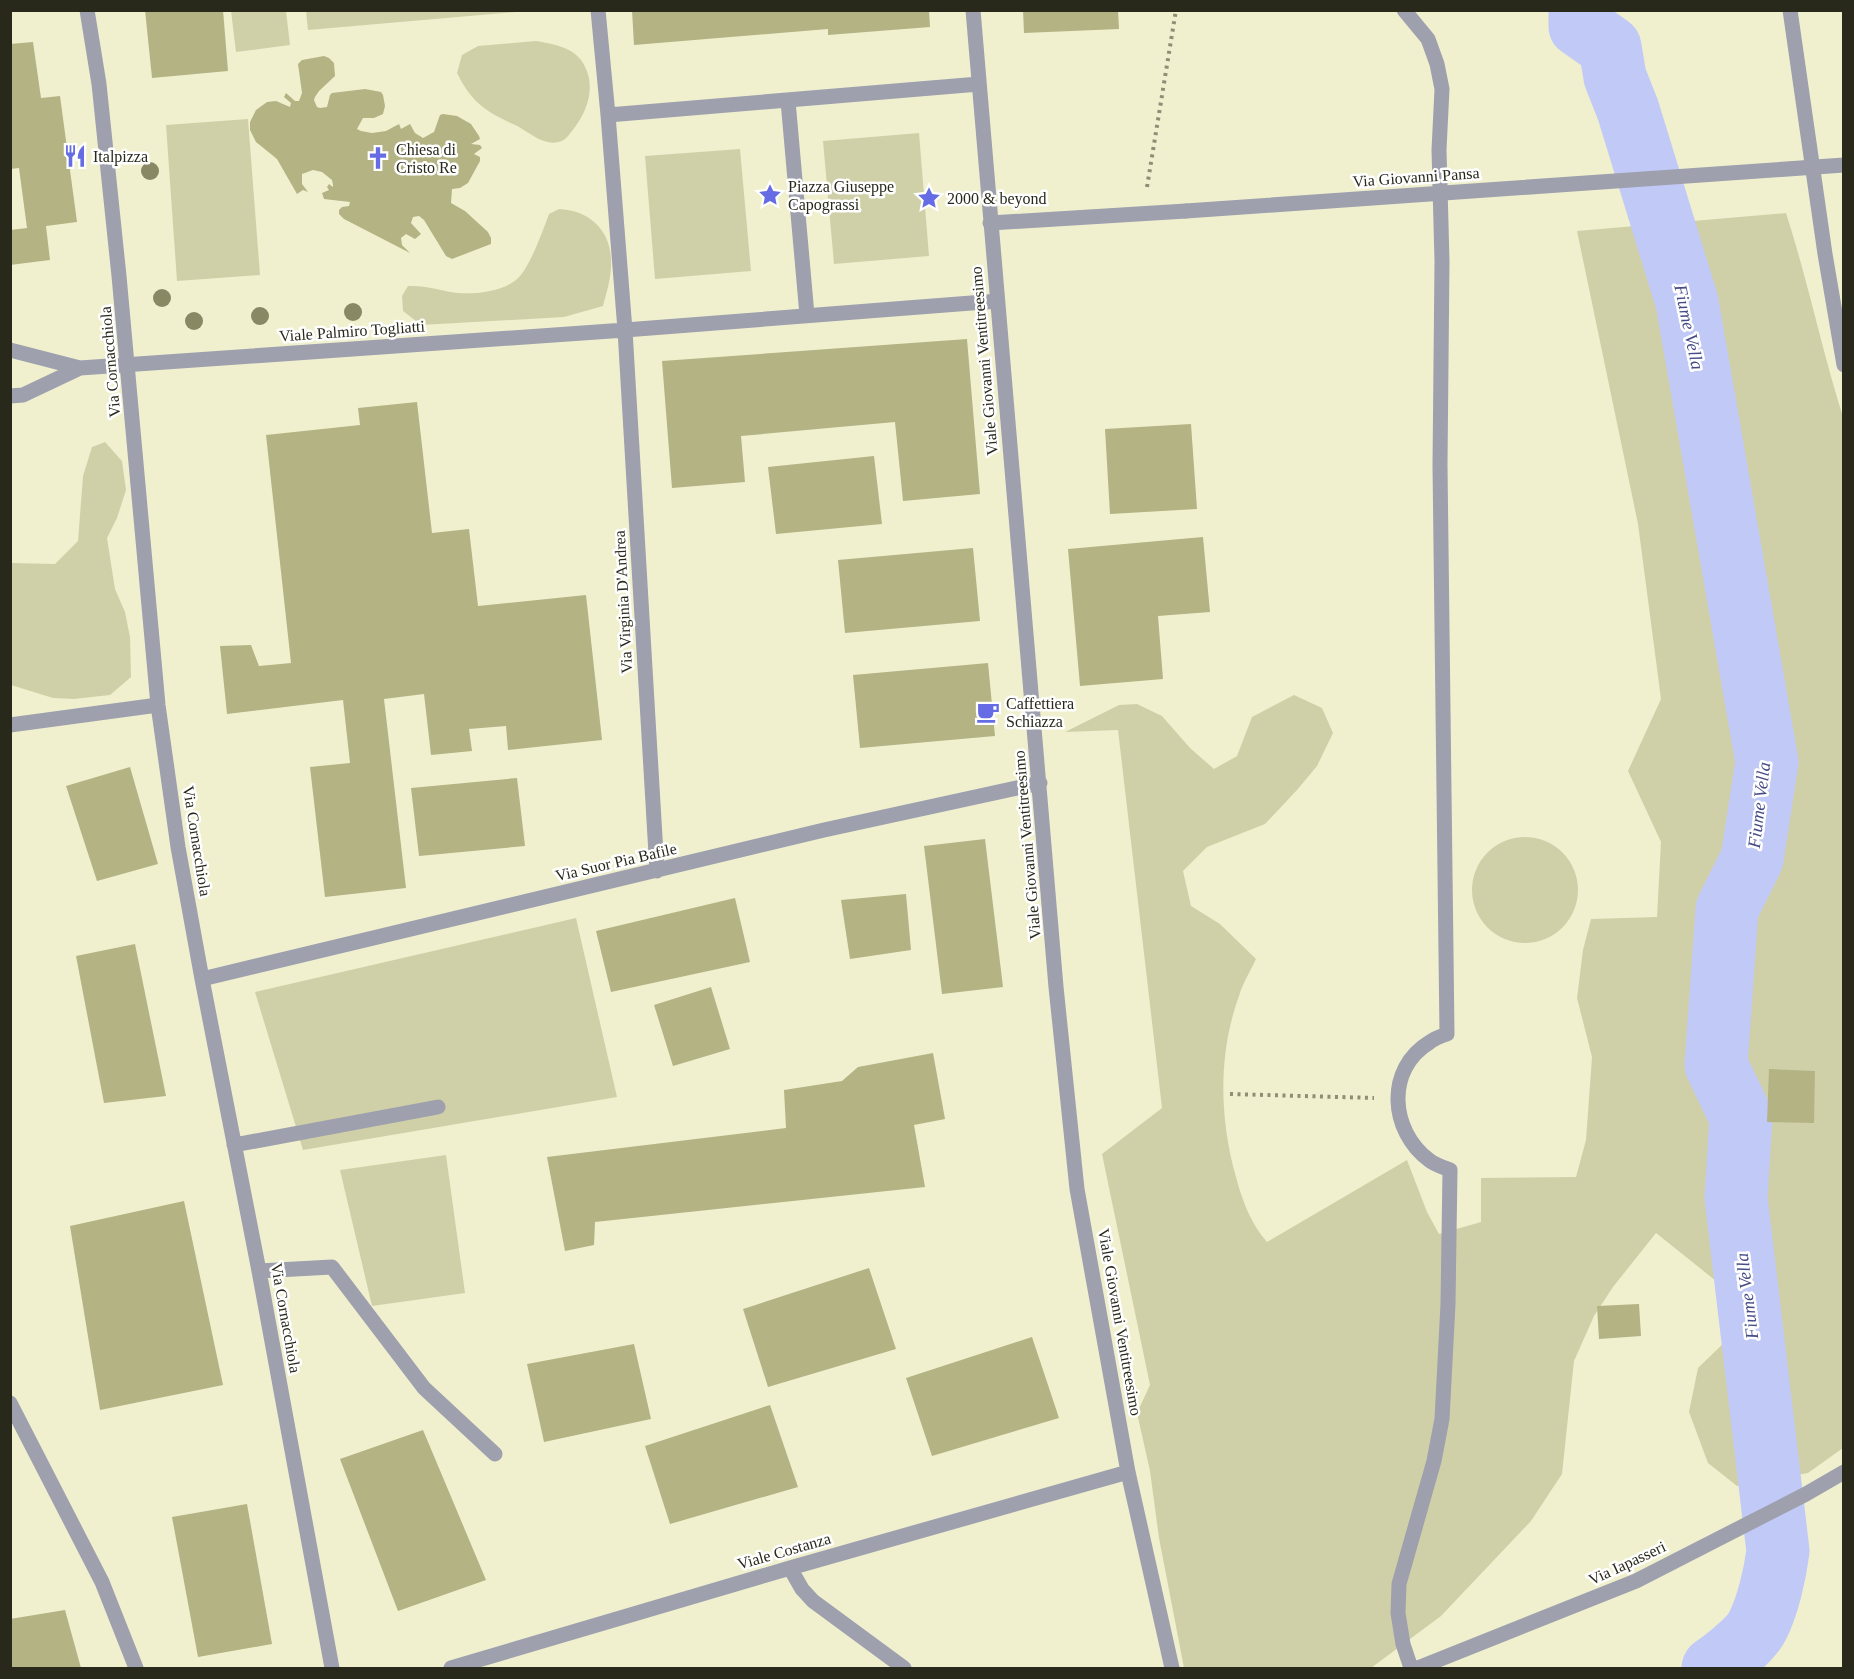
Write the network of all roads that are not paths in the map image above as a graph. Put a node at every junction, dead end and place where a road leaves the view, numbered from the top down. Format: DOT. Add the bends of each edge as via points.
graph roads {
  1 [pos="87,10"];
  2 [pos="598,10"];
  3 [pos="973,10"];
  4 [pos="1404,10"];
  5 [pos="1790,10"];
  6 [pos="979,84"];
  7 [pos="788,100"];
  8 [pos="608,115"];
  9 [pos="1844,165"];
  10 [pos="990,223"];
  11 [pos="997,301"];
  12 [pos="807,315"];
  13 [pos="626,330"];
  14 [pos="10,350"];
  15 [pos="128,365"];
  16 [pos="1844,365"];
  17 [pos="80,368"];
  18 [pos="10,396"];
  19 [pos="158,705"];
  20 [pos="10,725"];
  21 [pos="1040,783"];
  22 [pos="657,871"];
  23 [pos="202,979"];
  24 [pos="438,1107"];
  25 [pos="234,1145"];
  26 [pos="260,1271"];
  27 [pos="10,1404"];
  28 [pos="16,1425"];
  29 [pos="495,1454"];
  30 [pos="1128,1472"];
  31 [pos="1844,1472"];
  32 [pos="790,1568"];
  33 [pos="136,1668"];
  34 [pos="332,1668"];
  35 [pos="451,1668"];
  36 [pos="904,1668"];
  37 [pos="1172,1668"];
  38 [pos="1411,1668"];
  39 [pos="1418,1668"];
  1 -- 15 [label="street, Via Cornacchiola" via="99,84"];
  2 -- 8 [label="street"];
  3 -- 6 [label="street, Viale Giovanni Ventitreesimo"];
  4 -- 38 [label="street" via="1428,39 1442,89 1440,465 1447,1034 1429,1042 1403,1073 1398,1113 1415,1149 1450,1170 1442,1419 1399,1584 1398,1613"];
  5 -- 16 [label="street"];
  6 -- 7 [label="street"];
  6 -- 10 [label="street, Viale Giovanni Ventitreesimo"];
  7 -- 8 [label="street"];
  7 -- 12 [label="street"];
  8 -- 13 [label="street"];
  9 -- 10 [label="street, Via Giovanni Pansa, bridge"];
  10 -- 11 [label="street, Viale Giovanni Ventitreesimo"];
  11 -- 12 [label="street"];
  11 -- 21 [label="street, Viale Giovanni Ventitreesimo"];
  12 -- 13 [label="street"];
  13 -- 15 [label="street, Viale Palmiro Togliatti"];
  13 -- 22 [label="street, Via Virginia D'Andrea"];
  14 -- 17 [label="street, Viale Palmiro Togliatti"];
  15 -- 17 [label="street, Viale Palmiro Togliatti"];
  15 -- 19 [label="street, Via Cornacchiola"];
  17 -- 18 [label="street, Viale Palmiro Togliatti" via="23,395"];
  19 -- 20 [label="street"];
  19 -- 23 [label="street, Via Cornacchiola"];
  21 -- 22 [label="street, Via Suor Pia Bafile"];
  21 -- 30 [label="street, Viale Giovanni Ventitreesimo" via="1077,1189"];
  22 -- 23 [label="street, Via Suor Pia Bafile"];
  23 -- 25 [label="street, Via Cornacchiola"];
  24 -- 25 [label="street"];
  25 -- 26 [label="street, Via Cornacchiola"];
  26 -- 29 [label="street" via="332,1268 424,1388"];
  26 -- 34 [label="street, Via Cornacchiola"];
  27 -- 28 [label="street"];
  28 -- 33 [label="street" via="102,1582"];
  30 -- 32 [label="street, Viale Costanza"];
  30 -- 37 [label="street, Viale Giovanni Ventitreesimo"];
  31 -- 39 [label="street, Via Iapasseri" via="1636,1581"];
  32 -- 35 [label="street, Viale Costanza"];
  32 -- 36 [label="street" via="813,1601"];
}
